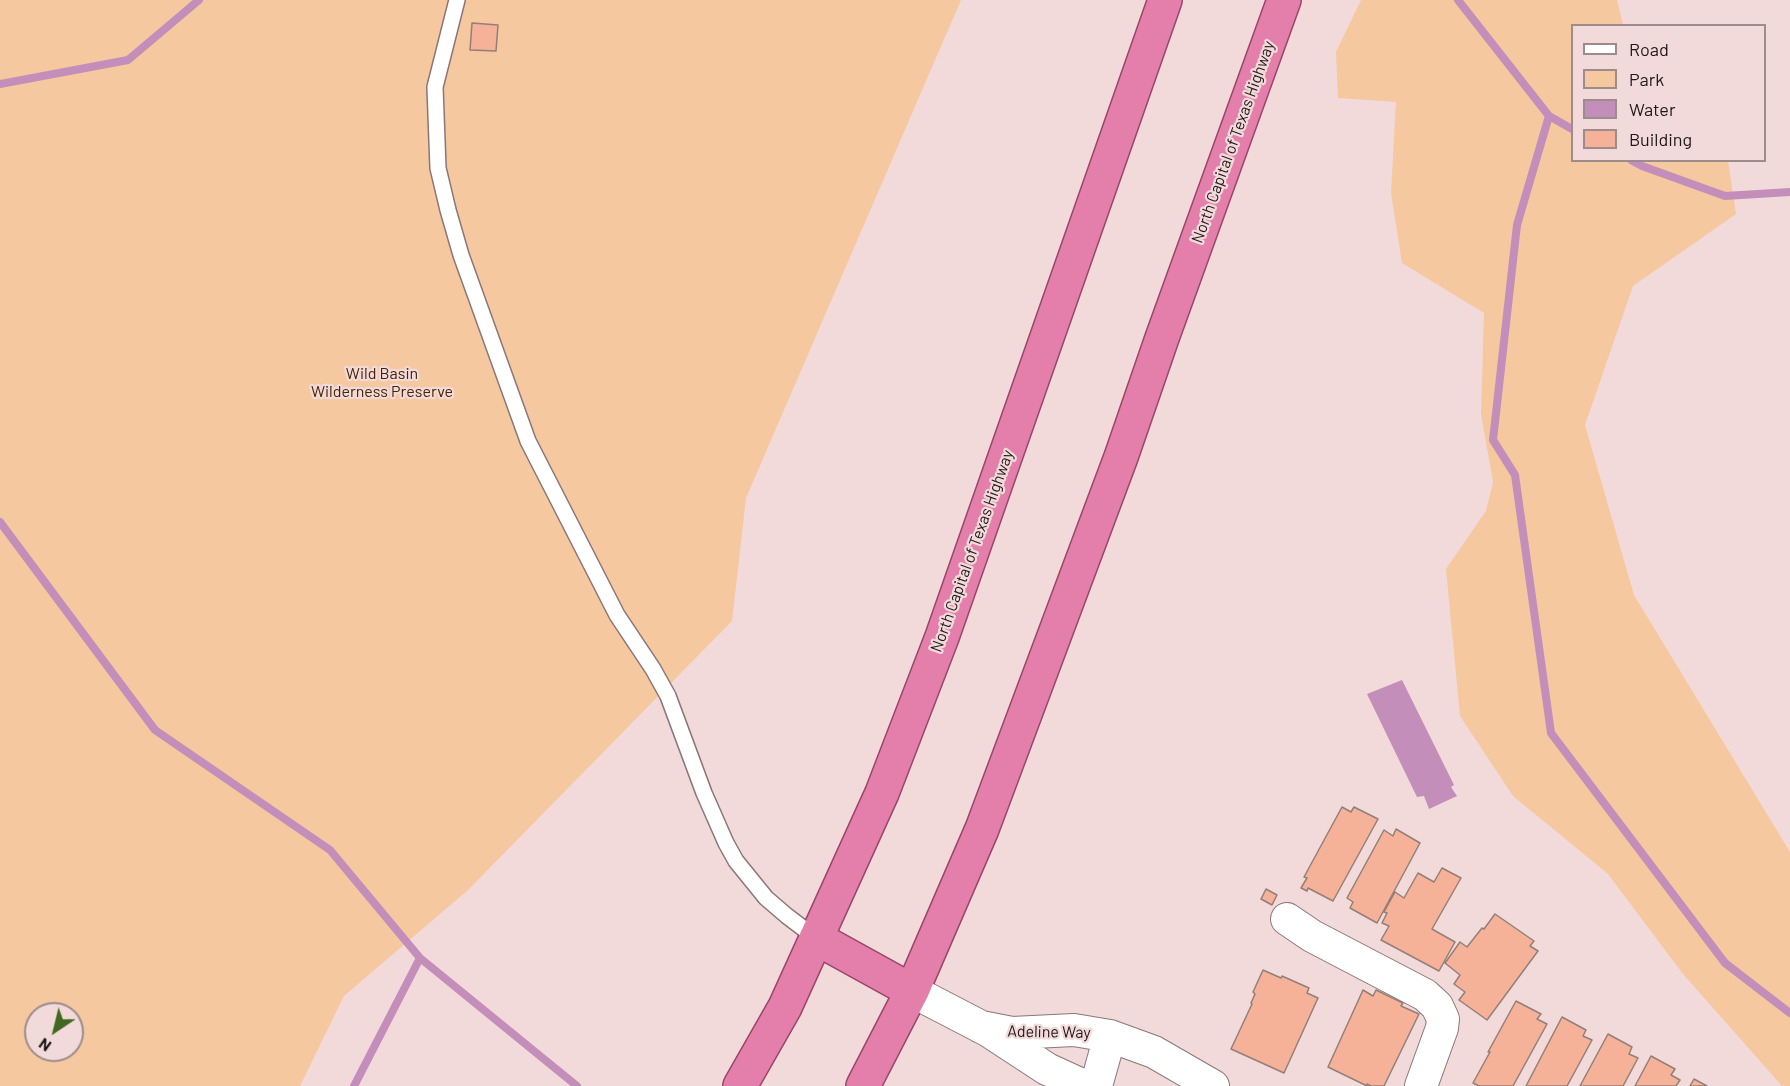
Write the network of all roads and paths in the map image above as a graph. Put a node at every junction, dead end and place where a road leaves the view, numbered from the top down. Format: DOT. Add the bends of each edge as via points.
graph roads {
  1 [pos="457,0"];
  2 [pos="1165,0"];
  3 [pos="1284,0"];
  4 [pos="1287,919"];
  5 [pos="816,938"];
  6 [pos="912,991"];
  7 [pos="981,1027"];
  8 [pos="1110,1035"];
  9 [pos="740,1086"];
  10 [pos="863,1086"];
  11 [pos="1084,1086"];
  12 [pos="1096,1086"];
  13 [pos="1213,1086"];
  14 [pos="1421,1086"];
  1 -- 5 [label="lane" via="435,87 438,168 461,255 528,441 617,615 668,696 726,843 766,898"];
  2 -- 5 [label="highway, North Capital of Texas Highway" via="942,637 882,793"];
  3 -- 6 [label="highway, North Capital of Texas Highway" via="1028,708 982,829"];
  4 -- 14 [label="street" via="1425,995 1437,1006 1443,1018 1442,1028"];
  5 -- 6 [label="highway"];
  5 -- 9 [label="highway, North Capital of Texas Highway" via="785,1006"];
  6 -- 7 [label="street, Adeline Way"];
  6 -- 10 [label="highway, North Capital of Texas Highway"];
  7 -- 8 [label="street, Adeline Way" via="1012,1033 1074,1030"];
  7 -- 11 [label="street, Adeline Way" via="1040,1065"];
  8 -- 12 [label="street"];
  8 -- 13 [label="street, Adeline Way" via="1154,1052"];
}
